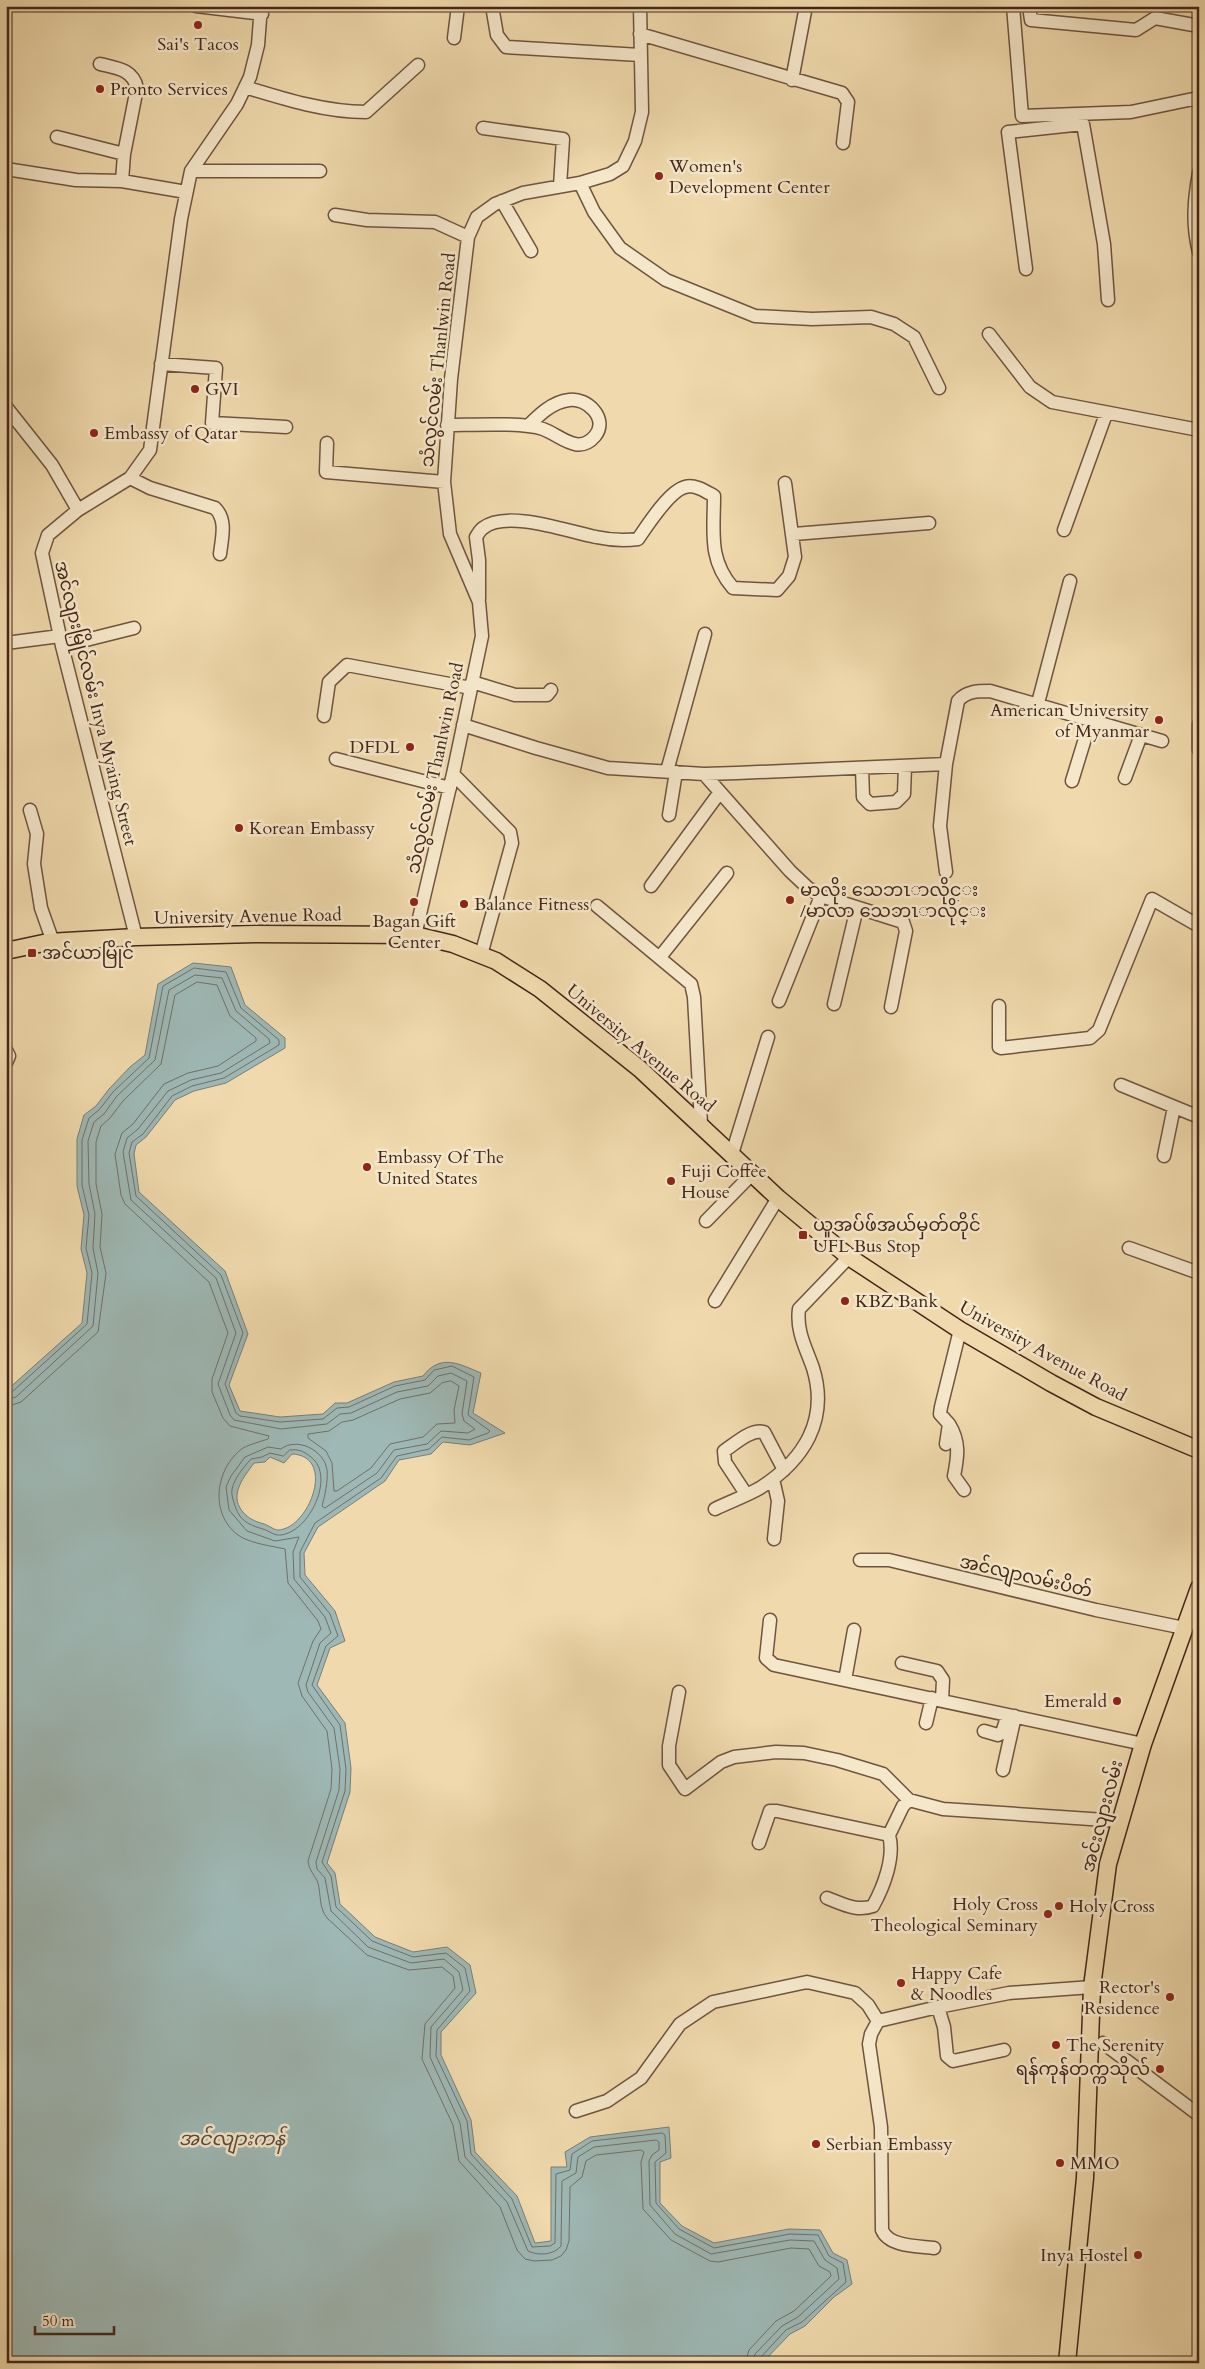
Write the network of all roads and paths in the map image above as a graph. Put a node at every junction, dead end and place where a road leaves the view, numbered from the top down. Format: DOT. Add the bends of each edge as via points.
graph roads {
  1 [pos="196,6"];
  2 [pos="458,6"];
  3 [pos="492,6"];
  4 [pos="640,6"];
  5 [pos="806,6"];
  6 [pos="1014,6"];
  7 [pos="1029,6"];
  8 [pos="262,10"];
  9 [pos="1199,26"];
  10 [pos="640,34"];
  11 [pos="454,38"];
  12 [pos="640,55"];
  13 [pos="100,64"];
  14 [pos="418,65"];
  15 [pos="792,80"];
  16 [pos="245,87"];
  17 [pos="1199,102"];
  18 [pos="1022,116"];
  19 [pos="483,128"];
  20 [pos="1017,130"];
  21 [pos="57,137"];
  22 [pos="843,143"];
  23 [pos="124,154"];
  24 [pos="6,169"];
  25 [pos="191,171"];
  26 [pos="320,171"];
  27 [pos="1199,173"];
  28 [pos="122,181"];
  29 [pos="580,183"];
  30 [pos="560,186"];
  31 [pos="186,192"];
  32 [pos="502,201"];
  33 [pos="335,215"];
  34 [pos="468,237"];
  35 [pos="531,251"];
  36 [pos="1199,252"];
  37 [pos="1026,269"];
  38 [pos="1108,300"];
  39 [pos="988,334"];
  40 [pos="160,364"];
  41 [pos="939,388"];
  42 [pos="6,407"];
  43 [pos="1106,414"];
  44 [pos="447,425"];
  45 [pos="528,426"];
  46 [pos="286,427"];
  47 [pos="1199,430"];
  48 [pos="327,443"];
  49 [pos="130,478"];
  50 [pos="444,482"];
  51 [pos="786,483"];
  52 [pos="78,510"];
  53 [pos="929,524"];
  54 [pos="1064,530"];
  55 [pos="794,534"];
  56 [pos="220,554"];
  57 [pos="1070,581"];
  58 [pos="479,602"];
  59 [pos="134,628"];
  60 [pos="706,634"];
  61 [pos="61,641"];
  62 [pos="6,643"];
  63 [pos="471,685"];
  64 [pos="551,690"];
  65 [pos="1038,704"];
  66 [pos="324,716"];
  67 [pos="1091,720"];
  68 [pos="463,724"];
  69 [pos="1199,724"];
  70 [pos="1141,734"];
  71 [pos="1162,741"];
  72 [pos="1199,750"];
  73 [pos="336,759"];
  74 [pos="946,764"];
  75 [pos="905,766"];
  76 [pos="862,768"];
  77 [pos="672,771"];
  78 [pos="453,774"];
  79 [pos="704,774"];
  80 [pos="1125,778"];
  81 [pos="1072,781"];
  82 [pos="450,788"];
  83 [pos="720,792"];
  84 [pos="30,810"];
  85 [pos="669,815"];
  86 [pos="946,872"];
  87 [pos="727,873"];
  88 [pos="651,886"];
  89 [pos="822,896"];
  90 [pos="597,906"];
  91 [pos="857,908"];
  92 [pos="1199,926"];
  93 [pos="415,935"];
  94 [pos="136,937"];
  95 [pos="53,942"];
  96 [pos="6,951"];
  97 [pos="480,955"];
  98 [pos="660,957"];
  99 [pos="779,1001"];
  100 [pos="834,1004"];
  101 [pos="999,1006"];
  102 [pos="891,1007"];
  103 [pos="768,1037"];
  104 [pos="6,1050"];
  105 [pos="6,1063"];
  106 [pos="1121,1085"];
  107 [pos="1174,1107"];
  108 [pos="1199,1117"];
  109 [pos="701,1124"];
  110 [pos="732,1154"];
  111 [pos="1164,1156"];
  112 [pos="753,1174"];
  113 [pos="778,1198"];
  114 [pos="706,1221"];
  115 [pos="1129,1248"];
  116 [pos="849,1257"];
  117 [pos="1199,1273"];
  118 [pos="715,1301"];
  119 [pos="960,1330"];
  120 [pos="949,1424"];
  121 [pos="946,1444"];
  122 [pos="1198,1450"];
  123 [pos="784,1470"];
  124 [pos="773,1479"];
  125 [pos="964,1490"];
  126 [pos="746,1494"];
  127 [pos="715,1509"];
  128 [pos="774,1539"];
  129 [pos="860,1560"];
  130 [pos="1199,1588"];
  131 [pos="770,1620"];
  132 [pos="1184,1628"];
  133 [pos="854,1630"];
  134 [pos="902,1663"];
  135 [pos="845,1680"];
  136 [pos="679,1692"];
  137 [pos="937,1699"];
  138 [pos="1011,1715"];
  139 [pos="926,1723"];
  140 [pos="984,1731"];
  141 [pos="1143,1744"];
  142 [pos="1003,1770"];
  143 [pos="909,1800"];
  144 [pos="1120,1821"];
  145 [pos="889,1835"];
  146 [pos="760,1843"];
  147 [pos="827,1898"];
  148 [pos="1092,1987"];
  149 [pos="938,2007"];
  150 [pos="878,2021"];
  151 [pos="1103,2043"];
  152 [pos="1004,2050"];
  153 [pos="576,2111"];
  154 [pos="1199,2115"];
  155 [pos="934,2248"];
  156 [pos="1067,2363"];
  1 -- 8 [label="street"];
  2 -- 11 [label="street"];
  3 -- 12 [label="street" via="497,35 506,47"];
  4 -- 10 [label="street, သံလွင်လမ်း Thanlwin Road"];
  5 -- 15 [label="street"];
  6 -- 18 [label="street"];
  7 -- 9 [label="street" via="1031,20 1136,30 1156,18"];
  8 -- 16 [label="street, အင်လျားမြိုင်လမ်း Inya Myaing Street" via="258,45"];
  10 -- 12 [label="street, သံလွင်လမ်း Thanlwin Road"];
  10 -- 15 [label="street"];
  12 -- 29 [label="street, သံလွင်လမ်း Thanlwin Road" via="642,112 635,141 623,166 610,174"];
  13 -- 23 [label="street" via="127,71 135,79 135,104"];
  14 -- 16 [label="street" via="366,112 347,112 302,103"];
  15 -- 22 [label="street" via="842,93 848,102"];
  16 -- 25 [label="street, အင်လျားမြိုင်လမ်း Inya Myaing Street"];
  17 -- 18 [label="street" via="1193,99 1131,112"];
  18 -- 20 [label="street" via="1016,121"];
  19 -- 30 [label="street" via="563,139"];
  20 -- 37 [label="street" via="1008,132"];
  20 -- 38 [label="street" via="1083,124 1104,244"];
  21 -- 23 [label="street"];
  23 -- 28 [label="street"];
  24 -- 28 [label="street" via="76,180"];
  25 -- 26 [label="street"];
  25 -- 31 [label="street, အင်လျားမြိုင်လမ်း Inya Myaing Street"];
  27 -- 36 [label="street" via="1194,197 1194,234"];
  28 -- 31 [label="street"];
  29 -- 30 [label="street, သံလွင်လမ်း Thanlwin Road"];
  29 -- 41 [label="street" via="594,212 620,248 666,280 754,316 812,319 871,317 894,324 914,337"];
  30 -- 32 [label="street, သံလွင်လမ်း Thanlwin Road"];
  31 -- 40 [label="street, အင်လျားမြိုင်လမ်း Inya Myaing Street"];
  32 -- 34 [label="street, သံလွင်လမ်း Thanlwin Road" via="477,217"];
  32 -- 35 [label="street"];
  33 -- 34 [label="street" via="367,220 435,222"];
  34 -- 44 [label="street, သံလွင်လမ်း Thanlwin Road"];
  39 -- 43 [label="street" via="1030,387 1052,402"];
  40 -- 46 [label="street" via="216,368 212,423"];
  40 -- 49 [label="street, အင်လျားမြိုင်လမ်း Inya Myaing Street" via="150,450"];
  42 -- 52 [label="street" via="52,465"];
  43 -- 47 [label="street"];
  43 -- 54 [label="street"];
  44 -- 45 [label="street"];
  44 -- 50 [label="street, သံလွင်လမ်း Thanlwin Road"];
  45 -- 45 [label="street" via="544,429 569,443 578,444 594,437 599,429 598,417 592,407 582,401 569,400 553,404"];
  48 -- 50 [label="street" via="326,472"];
  49 -- 52 [label="street, အင်လျားမြိုင်လမ်း Inya Myaing Street"];
  49 -- 56 [label="street" via="150,488 214,508 222,515"];
  50 -- 58 [label="street, သံလွင်လမ်း Thanlwin Road" via="450,534"];
  51 -- 55 [label="street"];
  52 -- 61 [label="street, အင်လျားမြိုင်လမ်း Inya Myaing Street" via="48,535 42,553"];
  53 -- 55 [label="street"];
  55 -- 58 [label="street" via="796,557 789,576 777,590 753,589 733,588 724,577 714,557 714,496 700,488 685,487 674,493 638,539 620,541 530,522 502,521 483,528 476,537"];
  57 -- 65 [label="street"];
  58 -- 63 [label="street, သံလွင်လမ်း Thanlwin Road" via="482,636"];
  59 -- 61 [label="street"];
  60 -- 77 [label="street"];
  61 -- 62 [label="street"];
  61 -- 94 [label="street, အင်လျားမြိုင်လမ်း Inya Myaing Street"];
  63 -- 64 [label="street" via="516,695 547,695"];
  63 -- 66 [label="street" via="347,665 329,682"];
  63 -- 68 [label="street, သံလွင်လမ်း Thanlwin Road"];
  65 -- 67 [label="street"];
  65 -- 74 [label="street" via="990,691 962,696 958,701"];
  67 -- 70 [label="street"];
  67 -- 81 [label="street"];
  68 -- 77 [label="street" via="608,768"];
  68 -- 78 [label="street, သံလွင်လမ်း Thanlwin Road"];
  69 -- 72 [label="street"];
  70 -- 71 [label="street"];
  70 -- 80 [label="street"];
  73 -- 82 [label="street"];
  74 -- 75 [label="street"];
  74 -- 86 [label="street" via="940,826"];
  75 -- 76 [label="street"];
  75 -- 76 [label="street" via="904,794 896,802 870,804 863,797"];
  76 -- 79 [label="street"];
  77 -- 79 [label="street"];
  77 -- 85 [label="street"];
  78 -- 82 [label="street, သံလွင်လမ်း Thanlwin Road"];
  78 -- 97 [label="street" via="510,832 512,843"];
  79 -- 83 [label="street"];
  82 -- 93 [label="street, သံလွင်လမ်း Thanlwin Road"];
  83 -- 88 [label="street"];
  83 -- 89 [label="street" via="790,871"];
  84 -- 95 [label="street" via="37,834 34,864 40,908"];
  87 -- 98 [label="street"];
  89 -- 91 [label="street"];
  89 -- 99 [label="street"];
  90 -- 98 [label="street"];
  91 -- 100 [label="street"];
  91 -- 102 [label="street" via="906,925"];
  92 -- 101 [label="street" via="1152,899 1099,1030 1090,1038 1000,1048"];
  93 -- 94 [label="main road, University Avenue Road"];
  93 -- 97 [label="main road, University Avenue Road"];
  94 -- 95 [label="main road, University Avenue Road"];
  95 -- 96 [label="main road, University Avenue Road"];
  97 -- 109 [label="main road, University Avenue Road" via="496,961 540,989 640,1069"];
  98 -- 109 [label="street" via="691,984"];
  103 -- 110 [label="street"];
  104 -- 105 [label="street" via="9,1056"];
  106 -- 107 [label="street"];
  107 -- 108 [label="street"];
  107 -- 111 [label="street"];
  109 -- 110 [label="main road, University Avenue Road"];
  110 -- 112 [label="main road, University Avenue Road"];
  112 -- 113 [label="main road, University Avenue Road"];
  112 -- 114 [label="street"];
  113 -- 116 [label="main road, University Avenue Road"];
  113 -- 118 [label="street"];
  115 -- 117 [label="street"];
  116 -- 119 [label="main road, University Avenue Road"];
  116 -- 123 [label="street" via="799,1309 797,1321 819,1396 816,1421 807,1443"];
  119 -- 120 [label="street" via="940,1414"];
  119 -- 122 [label="main road, University Avenue Road" via="1096,1407"];
  120 -- 121 [label="street"];
  120 -- 125 [label="street" via="958,1451 954,1476"];
  123 -- 124 [label="street"];
  123 -- 126 [label="street" via="764,1432 757,1430 750,1434 724,1451 725,1462"];
  124 -- 126 [label="street"];
  124 -- 128 [label="street" via="778,1501"];
  126 -- 127 [label="street"];
  129 -- 132 [label="street, အင်လျာလမ်းပိတ်" via="889,1560"];
  130 -- 132 [label="main road, အင်းလျားလမ်း"];
  131 -- 135 [label="street" via="766,1658 774,1665"];
  132 -- 141 [label="main road, အင်းလျားလမ်း"];
  133 -- 135 [label="street"];
  134 -- 137 [label="street" via="937,1671 943,1680"];
  135 -- 137 [label="street"];
  136 -- 143 [label="street" via="668,1765 685,1789 720,1762 734,1757 776,1752 804,1753 883,1774"];
  137 -- 138 [label="street"];
  137 -- 139 [label="street"];
  138 -- 140 [label="street" via="1002,1733"];
  138 -- 141 [label="street"];
  138 -- 142 [label="street"];
  141 -- 144 [label="main road, အင်းလျားလမ်း"];
  143 -- 144 [label="street" via="943,1809"];
  143 -- 145 [label="street"];
  144 -- 148 [label="main road, အင်းလျားလမ်း" via="1108,1864"];
  145 -- 146 [label="street" via="770,1811"];
  145 -- 147 [label="street" via="888,1867 873,1906 854,1908"];
  148 -- 149 [label="street" via="1009,1993"];
  148 -- 156 [label="main road, အင်းလျားလမ်း" via="1085,2178"];
  149 -- 150 [label="street"];
  149 -- 152 [label="street" via="947,2056 953,2061"];
  150 -- 153 [label="street" via="856,1993 807,1982 713,2002 680,2024 641,2078 608,2101"];
  150 -- 155 [label="street" via="869,2044 881,2127 882,2230 894,2242"];
  151 -- 154 [label="street"];
}
